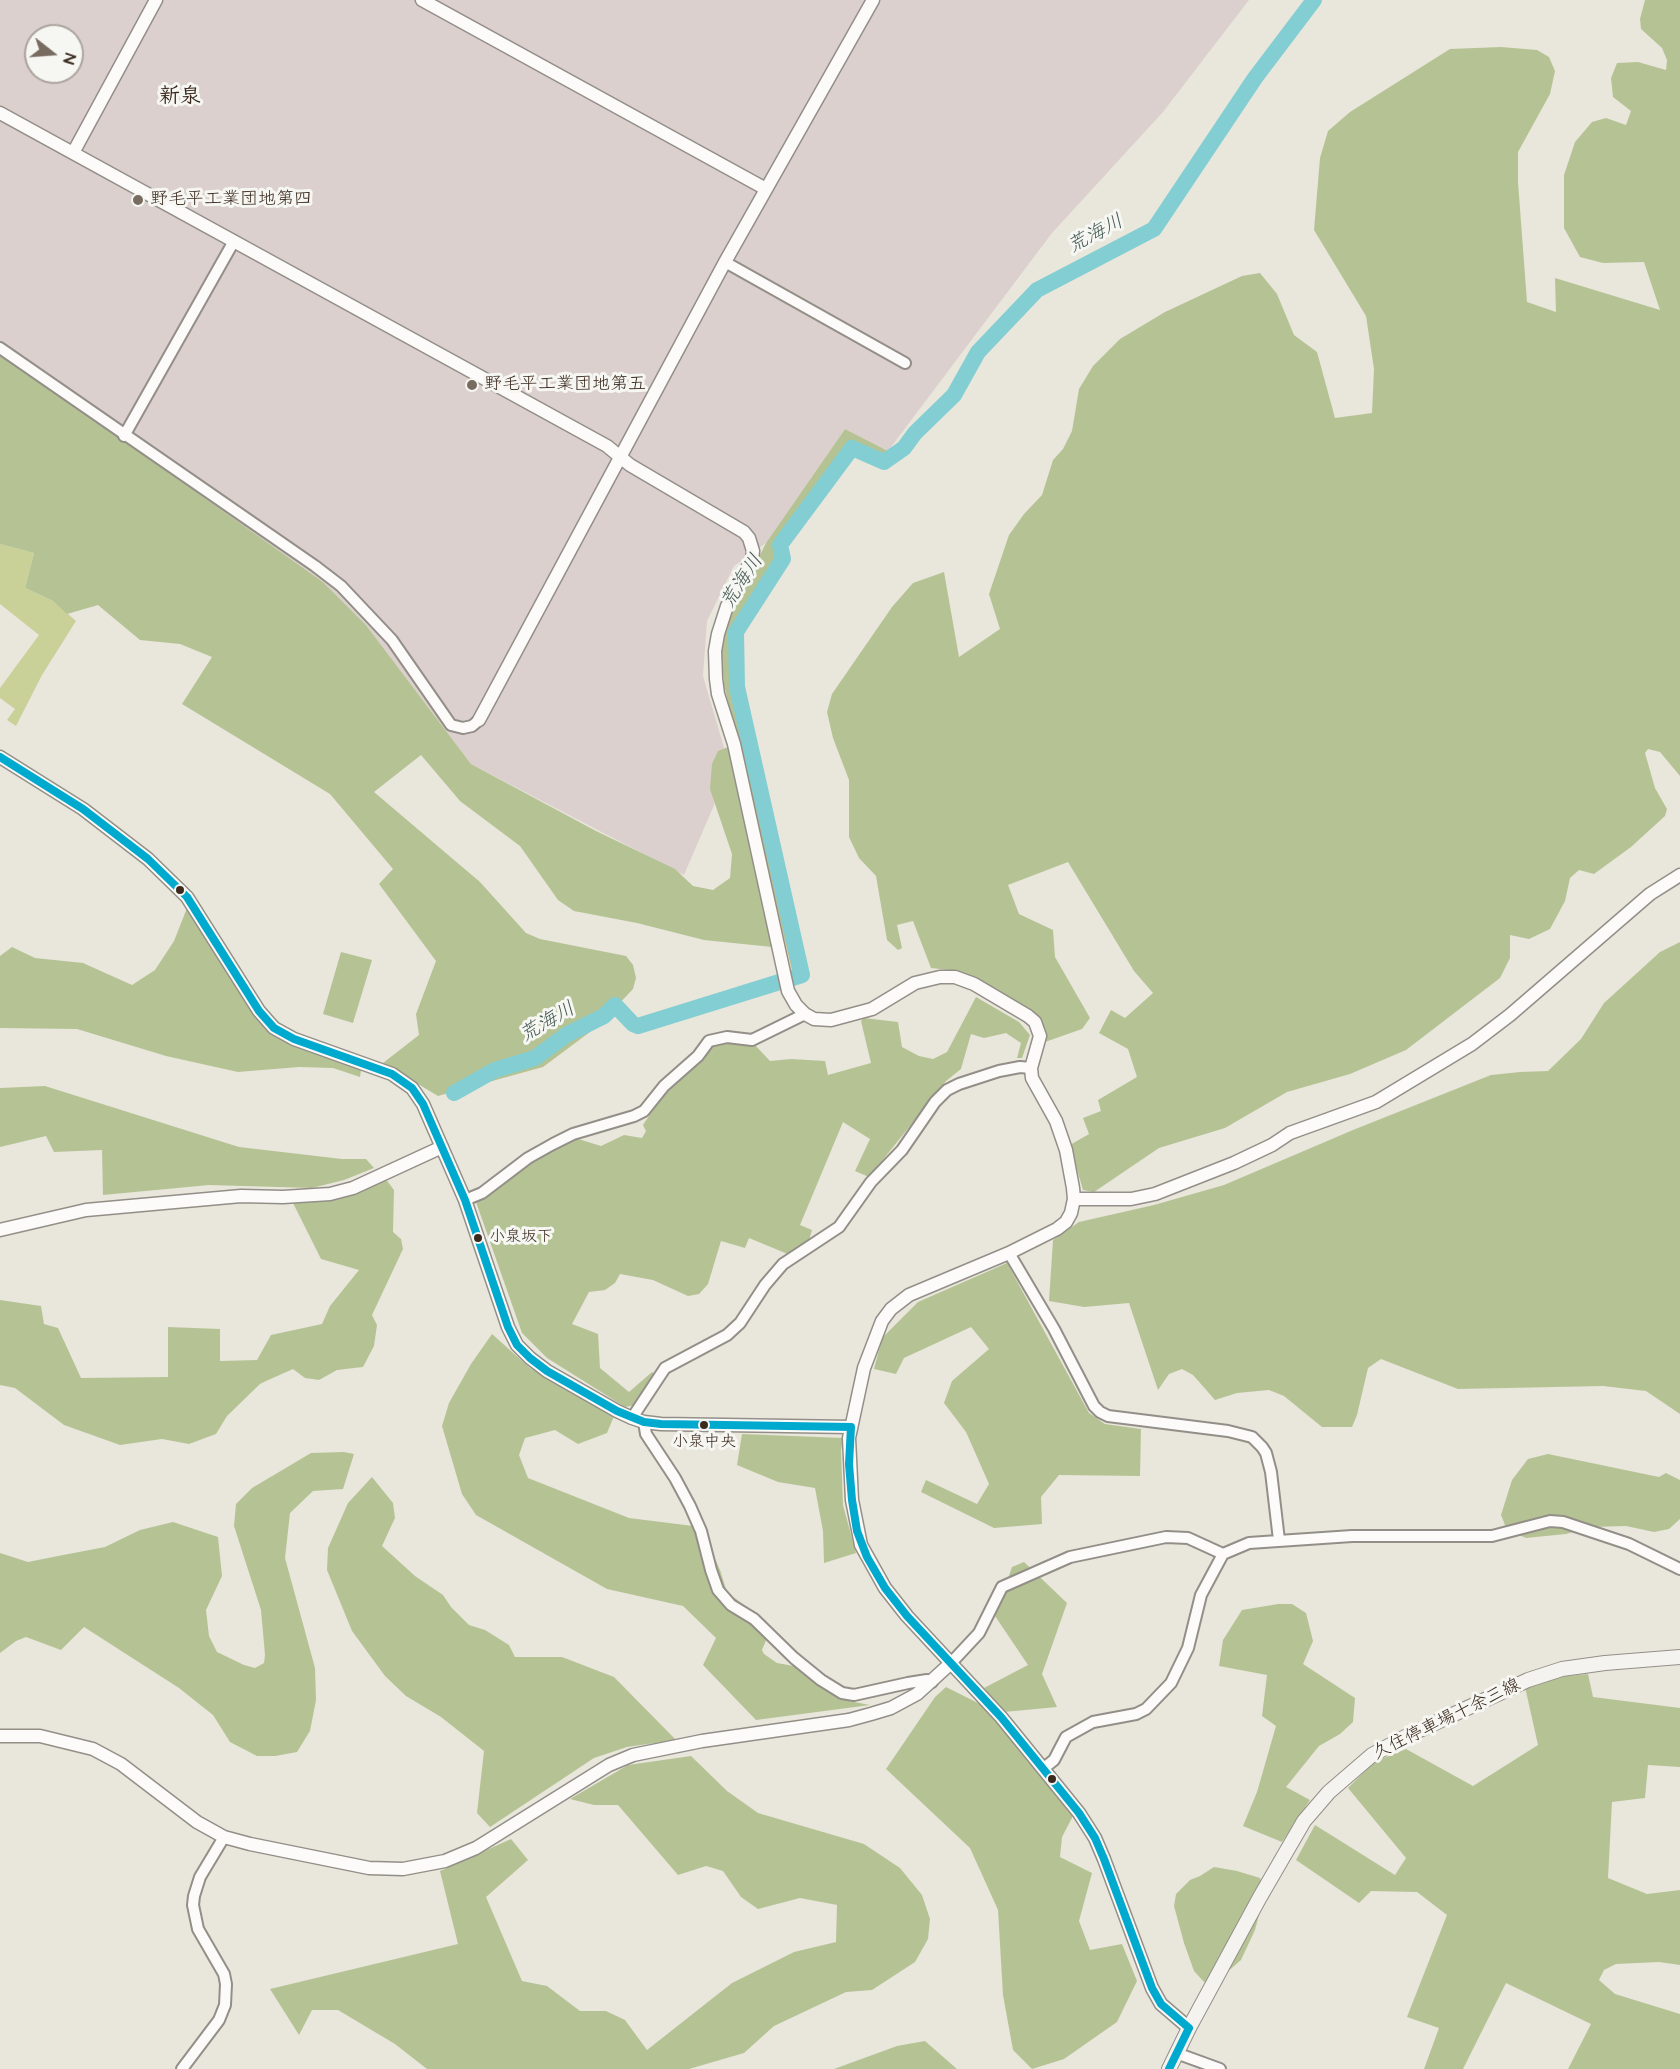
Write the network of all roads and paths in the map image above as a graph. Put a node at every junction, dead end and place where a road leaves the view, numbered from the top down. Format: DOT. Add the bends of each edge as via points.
graph roads {
  1 [pos="156,0"];
  2 [pos="422,0"];
  3 [pos="873,0"];
  4 [pos="0,113"];
  5 [pos="73,153"];
  6 [pos="766,189"];
  7 [pos="234,241"];
  8 [pos="725,262"];
  9 [pos="0,348"];
  10 [pos="905,363"];
  11 [pos="124,436"];
  12 [pos="621,456"];
  13 [pos="479,720"];
  14 [pos="0,757"];
  15 [pos="1680,875"];
  16 [pos="805,1014"];
  17 [pos="1031,1068"];
  18 [pos="442,1146"];
  19 [pos="1074,1199"];
  20 [pos="465,1200"];
  21 [pos="0,1230"];
  22 [pos="1009,1253"];
  23 [pos="638,1420"];
  24 [pos="851,1427"];
  25 [pos="1279,1540"];
  26 [pos="1223,1554"];
  27 [pos="1680,1569"];
  28 [pos="1680,1657"];
  29 [pos="951,1663"];
  30 [pos="932,1682"];
  31 [pos="0,1736"];
  32 [pos="1044,1768"];
  33 [pos="224,1837"];
  34 [pos="1189,2028"];
  35 [pos="1176,2053"];
  36 [pos="182,2069"];
  37 [pos="1169,2069"];
  38 [pos="1220,2069"];
  1 -- 5 [label="street"];
  2 -- 6 [label="street"];
  3 -- 6 [label="street"];
  4 -- 5 [label="street"];
  5 -- 7 [label="street"];
  6 -- 8 [label="street"];
  7 -- 11 [label="street"];
  7 -- 12 [label="street"];
  8 -- 10 [label="street"];
  8 -- 12 [label="street"];
  9 -- 11 [label="street"];
  11 -- 13 [label="street" via="341,586 399,648 451,725 463,728"];
  12 -- 13 [label="street"];
  12 -- 16 [label="street" via="744,532 752,544 752,559 722,618 716,679 735,744 788,991"];
  14 -- 18 [label="street" via="82,809 148,859 187,897 259,1011 274,1028 392,1074 412,1088"];
  15 -- 19 [label="street" via="1650,894 1472,1044 1377,1102 1290,1132 1234,1163 1155,1194 1131,1199"];
  16 -- 17 [label="street" via="831,1020 872,1009 921,981 955,977 974,984 1035,1022 1040,1036"];
  16 -- 20 [label="street" via="752,1040 727,1037 709,1041 644,1111 573,1134"];
  17 -- 19 [label="street" via="1032,1078 1063,1140"];
  17 -- 23 [label="street" via="999,1071 947,1090 839,1227 783,1264 727,1335 665,1368"];
  18 -- 20 [label="street"];
  18 -- 21 [label="street" via="353,1188 330,1194 241,1196 86,1210"];
  19 -- 22 [label="street" via="1071,1214 1062,1226"];
  20 -- 23 [label="street" via="518,1346 547,1371"];
  22 -- 24 [label="street" via="909,1295 891,1309 882,1320 864,1368"];
  22 -- 25 [label="street" via="1100,1412 1228,1431 1252,1437 1262,1447 1271,1473"];
  23 -- 24 [label="street"];
  23 -- 30 [label="street" via="690,1506 718,1590 731,1605 754,1619 794,1658 842,1693 854,1695"];
  24 -- 29 [label="street" via="852,1500 861,1545 885,1588"];
  25 -- 26 [label="street" via="1249,1543"];
  25 -- 27 [label="street" via="1492,1536 1551,1521 1629,1544"];
  26 -- 29 [label="street" via="1188,1538 1166,1537 1070,1557 1002,1587 979,1633"];
  26 -- 32 [label="street" via="1201,1595 1188,1648 1171,1683 1146,1709 1093,1722 1066,1737"];
  28 -- 34 [label="main road, 久住停車場十余三線" via="1605,1663 1539,1676 1372,1755 1329,1792 1304,1821"];
  29 -- 30 [label="street"];
  29 -- 32 [label="street"];
  30 -- 33 [label="street" via="904,1702 849,1720 633,1755 609,1765 476,1848 430,1865 390,1870 369,1868"];
  31 -- 33 [label="street" via="40,1736 93,1749 121,1764 197,1822"];
  32 -- 34 [label="street" via="1095,1838 1152,1988 1161,2004"];
  33 -- 36 [label="street" via="200,1877 193,1905 198,1929 224,1974 225,2005 219,2020"];
  34 -- 35 [label="main road, 久住停車場十余三線"];
  35 -- 37 [label="main road, 久住停車場十余三線"];
  35 -- 38 [label="street"];
}
